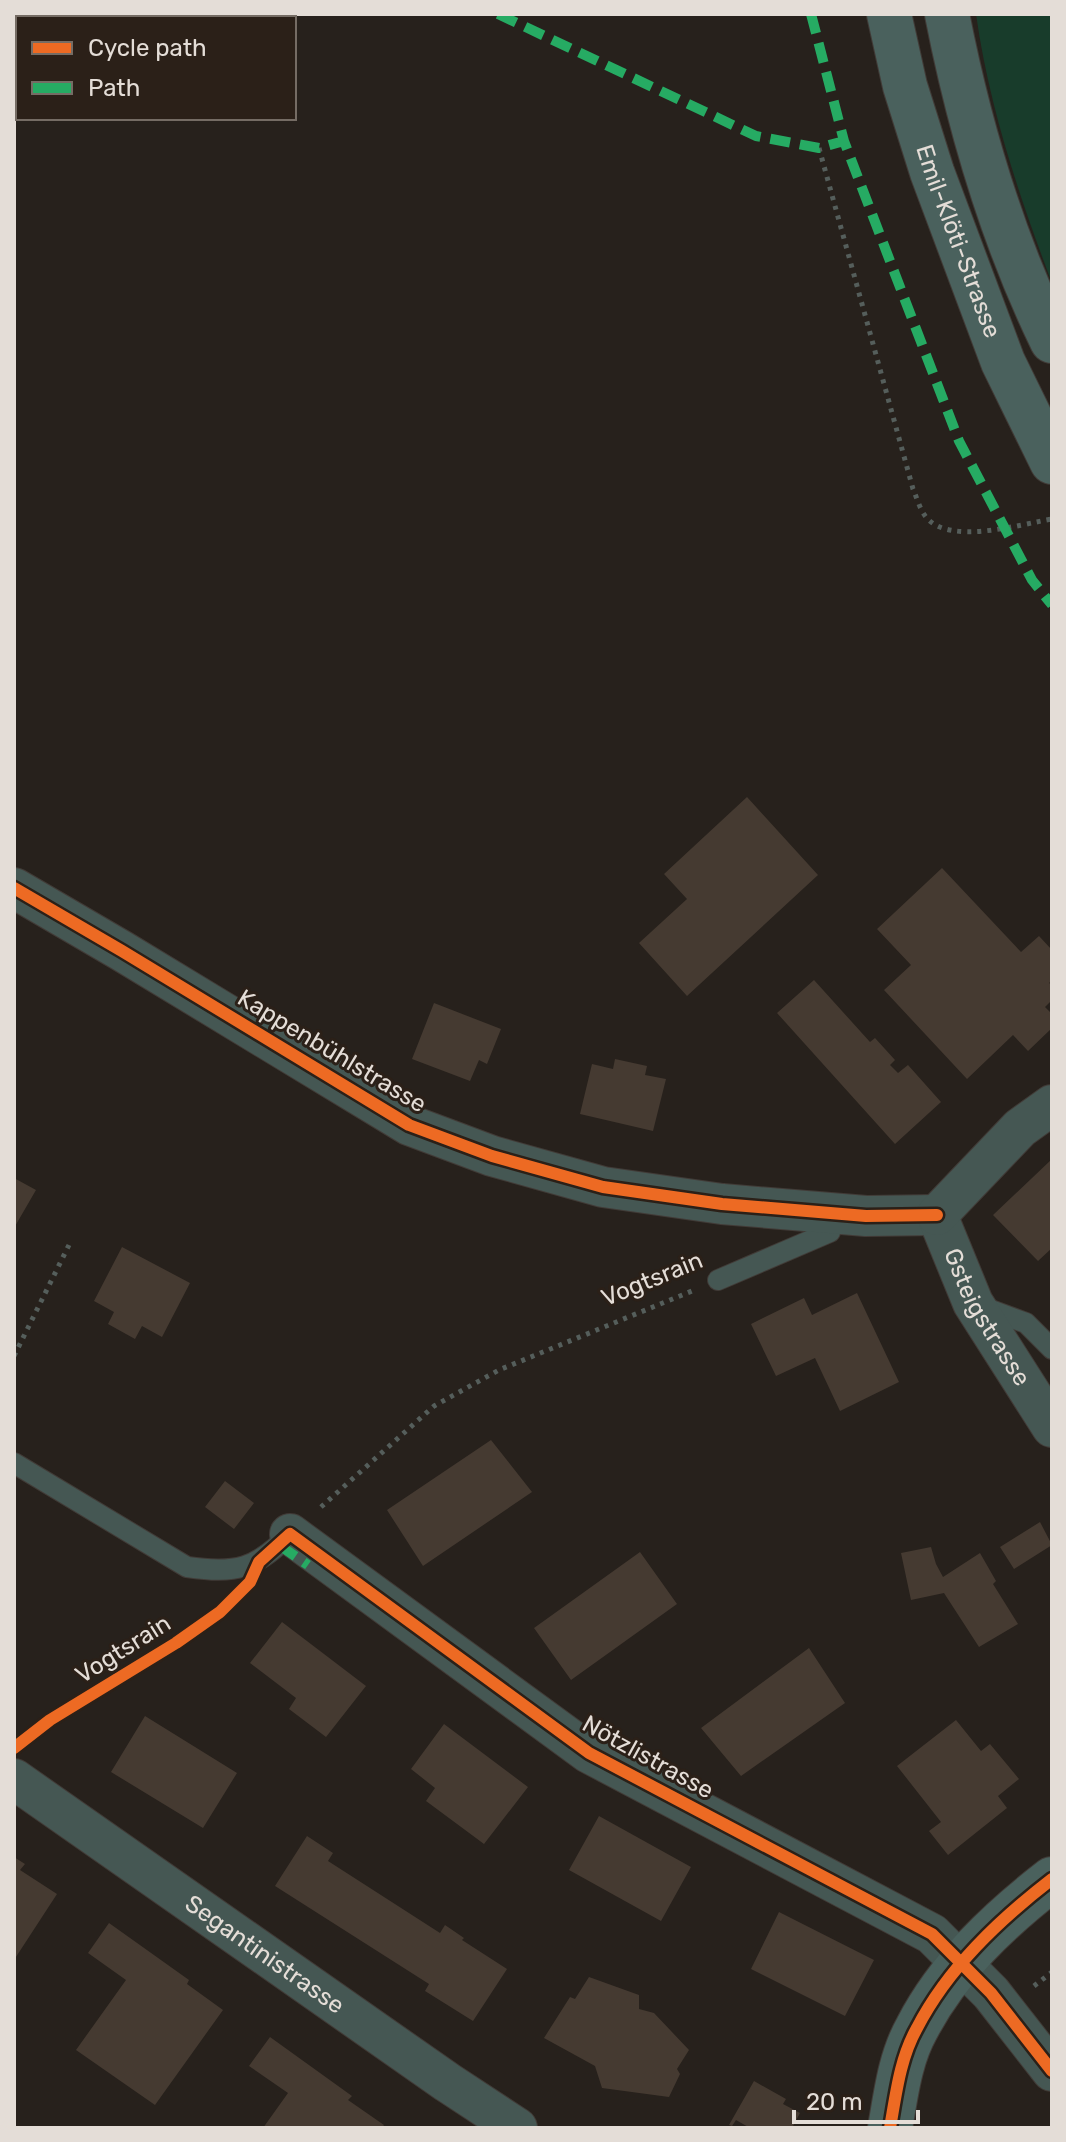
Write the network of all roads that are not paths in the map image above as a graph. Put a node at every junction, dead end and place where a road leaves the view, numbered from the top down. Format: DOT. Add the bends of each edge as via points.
graph roads {
  1 [pos="889,14"];
  2 [pos="947,14"];
  3 [pos="1052,341"];
  4 [pos="1052,462"];
  5 [pos="14,888"];
  6 [pos="1052,1105"];
  7 [pos="836,1213"];
  8 [pos="937,1215"];
  9 [pos="718,1280"];
  10 [pos="973,1303"];
  11 [pos="1052,1349"];
  12 [pos="1052,1427"];
  13 [pos="14,1463"];
  14 [pos="290,1534"];
  15 [pos="16,1762"];
  16 [pos="1052,1879"];
  17 [pos="961,1962"];
  18 [pos="1052,2071"];
  19 [pos="517,2128"];
  20 [pos="890,2128"];
  1 -- 4 [label="street, Emil-Klöti-Strasse" via="932,172 1003,362"];
  2 -- 3 [label="street, Emil-Klöti-Strasse" via="980,159"];
  5 -- 7 [label="street, Kappenbühlstrasse" via="409,1125 492,1156 603,1187"];
  6 -- 8 [label="street" via="1020,1128"];
  7 -- 8 [label="street, Kappenbühlstrasse"];
  7 -- 9 [label="lane, Vogtsrain" via="830,1232"];
  8 -- 10 [label="street, Gsteigstrasse"];
  10 -- 11 [label="lane" via="1026,1323"];
  10 -- 12 [label="street, Gsteigstrasse"];
  13 -- 14 [label="lane" via="187,1567 218,1571 259,1562"];
  14 -- 17 [label="street, Nötzlistrasse" via="589,1753 932,1934"];
  15 -- 19 [label="street, Segantinistrasse" via="434,2074"];
  16 -- 17 [label="street" via="1012,1910"];
  17 -- 18 [label="street, Nötzlistrasse"];
  17 -- 20 [label="street" via="916,2028 898,2078"];
}
